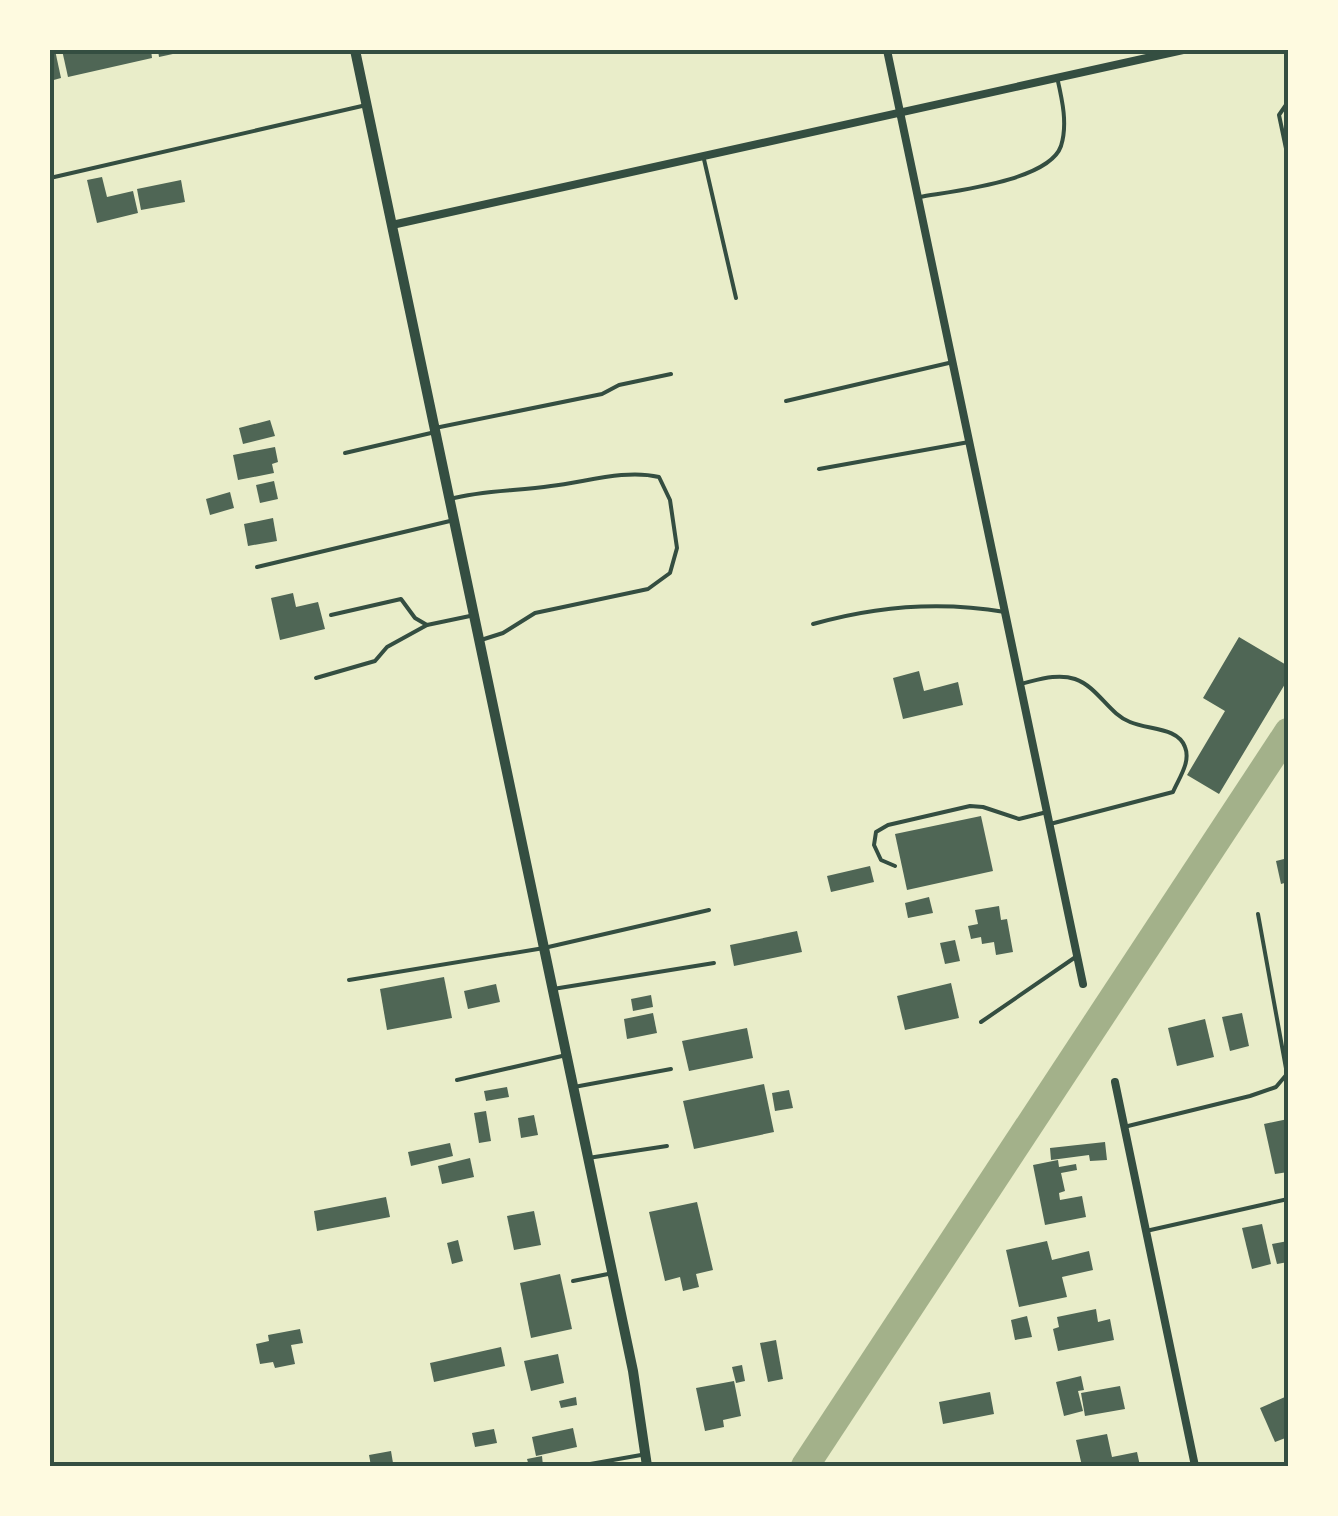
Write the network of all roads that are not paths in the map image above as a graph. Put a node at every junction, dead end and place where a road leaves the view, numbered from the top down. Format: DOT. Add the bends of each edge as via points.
graph roads {
  1 [pos="355,50"];
  2 [pos="887,50"];
  3 [pos="1182,50"];
  4 [pos="1057,77"];
  5 [pos="1288,102"];
  6 [pos="366,104"];
  7 [pos="900,111"];
  8 [pos="703,155"];
  9 [pos="1288,158"];
  10 [pos="50,178"];
  11 [pos="918,198"];
  12 [pos="392,225"];
  13 [pos="736,298"];
  14 [pos="952,362"];
  15 [pos="671,374"];
  16 [pos="786,401"];
  17 [pos="435,430"];
  18 [pos="969,442"];
  19 [pos="345,453"];
  20 [pos="820,468"];
  21 [pos="450,499"];
  22 [pos="454,520"];
  23 [pos="257,566"];
  24 [pos="1005,612"];
  25 [pos="331,615"];
  26 [pos="474,615"];
  27 [pos="813,624"];
  28 [pos="427,625"];
  29 [pos="480,640"];
  30 [pos="316,678"];
  31 [pos="1020,684"];
  32 [pos="1047,812"];
  33 [pos="1050,824"];
  34 [pos="895,866"];
  35 [pos="709,910"];
  36 [pos="1258,914"];
  37 [pos="544,948"];
  38 [pos="1077,956"];
  39 [pos="714,963"];
  40 [pos="349,980"];
  41 [pos="1083,984"];
  42 [pos="553,989"];
  43 [pos="982,1022"];
  44 [pos="567,1055"];
  45 [pos="672,1069"];
  46 [pos="458,1080"];
  47 [pos="1115,1082"];
  48 [pos="574,1087"];
  49 [pos="1124,1127"];
  50 [pos="667,1146"];
  51 [pos="588,1158"];
  52 [pos="1288,1199"];
  53 [pos="1146,1231"];
  54 [pos="612,1273"];
  55 [pos="573,1281"];
  56 [pos="646,1460"];
  57 [pos="579,1466"];
  58 [pos="1195,1466"];
  1 -- 6 [label="street"];
  2 -- 7 [label="street"];
  3 -- 4 [label="street"];
  4 -- 7 [label="street"];
  4 -- 11 [label="lane" via="1064,130 1052,161 1002,181"];
  5 -- 9 [label="lane" via="1279,116"];
  6 -- 10 [label="lane"];
  6 -- 12 [label="street"];
  7 -- 8 [label="street"];
  7 -- 11 [label="street"];
  8 -- 12 [label="street"];
  8 -- 13 [label="lane"];
  11 -- 14 [label="street"];
  12 -- 17 [label="street"];
  14 -- 16 [label="lane"];
  14 -- 18 [label="street"];
  15 -- 17 [label="lane"];
  17 -- 19 [label="lane"];
  17 -- 21 [label="street"];
  18 -- 20 [label="lane"];
  18 -- 24 [label="street"];
  21 -- 22 [label="street"];
  21 -- 29 [label="lane" via="641,473 659,477 670,500 677,548 670,573 648,589 535,613"];
  22 -- 23 [label="lane"];
  22 -- 26 [label="street"];
  24 -- 27 [label="lane" via="907,607"];
  24 -- 31 [label="street"];
  25 -- 28 [label="lane" via="401,599"];
  26 -- 28 [label="lane"];
  26 -- 29 [label="street"];
  28 -- 30 [label="lane" via="386,647 375,662"];
  29 -- 37 [label="street"];
  31 -- 32 [label="street"];
  31 -- 33 [label="lane" via="1075,679 1127,722 1173,734 1188,757 1173,792"];
  32 -- 33 [label="street"];
  32 -- 34 [label="lane" via="1019,819 970,806 878,827 876,854"];
  33 -- 38 [label="street"];
  35 -- 37 [label="lane"];
  36 -- 49 [label="lane" via="1287,1074 1276,1087 1250,1096"];
  37 -- 40 [label="lane"];
  37 -- 42 [label="street"];
  38 -- 41 [label="street"];
  38 -- 43 [label="lane"];
  39 -- 42 [label="lane"];
  42 -- 44 [label="street"];
  44 -- 46 [label="lane"];
  44 -- 48 [label="street"];
  45 -- 48 [label="lane"];
  47 -- 49 [label="street"];
  48 -- 51 [label="street"];
  49 -- 53 [label="street"];
  50 -- 51 [label="lane"];
  51 -- 54 [label="street"];
  52 -- 53 [label="lane"];
  53 -- 58 [label="street"];
  54 -- 55 [label="lane"];
  54 -- 56 [label="street"];
  56 -- 57 [label="lane"];
}
